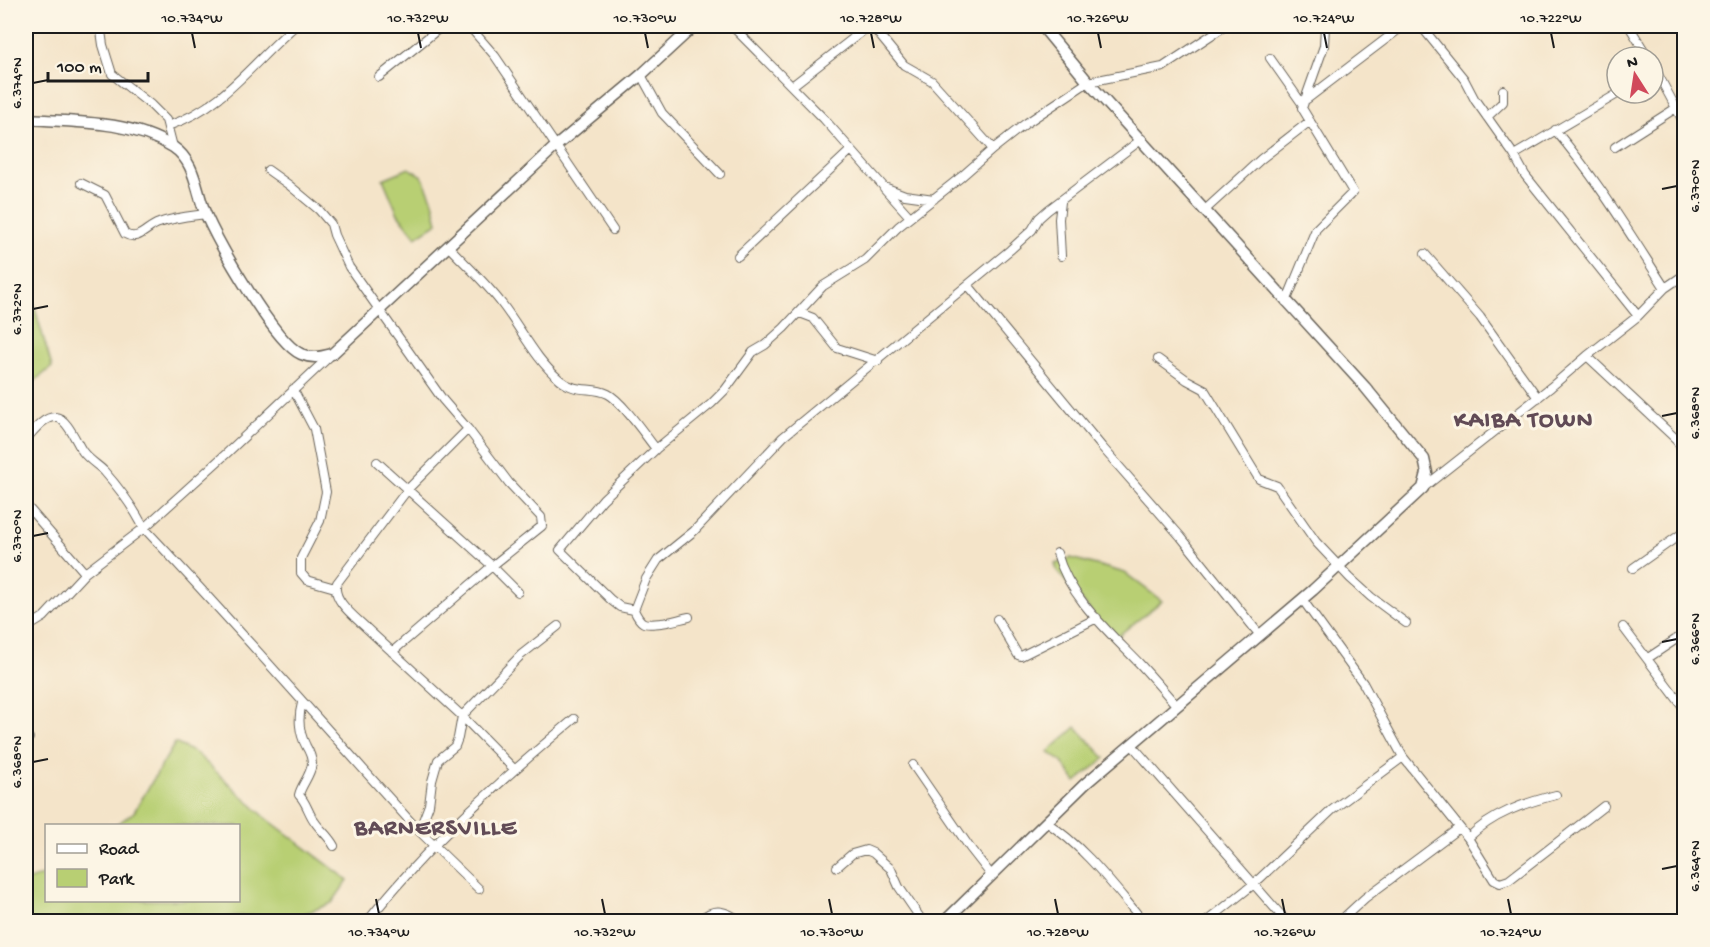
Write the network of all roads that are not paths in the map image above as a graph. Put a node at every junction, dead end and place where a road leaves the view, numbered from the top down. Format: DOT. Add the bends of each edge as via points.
graph roads {
  1 [pos="103,26"];
  2 [pos="296,26"];
  3 [pos="442,26"];
  4 [pos="469,26"];
  5 [pos="694,26"];
  6 [pos="732,26"];
  7 [pos="871,26"];
  8 [pos="1042,26"];
  9 [pos="1225,26"];
  10 [pos="1326,26"];
  11 [pos="1403,26"];
  12 [pos="1421,26"];
  13 [pos="1629,26"];
  14 [pos="1641,45"];
  15 [pos="1270,58"];
  16 [pos="641,75"];
  17 [pos="380,77"];
  18 [pos="1088,82"];
  19 [pos="792,86"];
  20 [pos="1665,89"];
  21 [pos="1503,90"];
  22 [pos="1605,101"];
  23 [pos="1305,102"];
  24 [pos="1676,108"];
  25 [pos="1487,117"];
  26 [pos="26,119"];
  27 [pos="1310,121"];
  28 [pos="1684,123"];
  29 [pos="168,126"];
  30 [pos="1555,130"];
  31 [pos="1142,139"];
  32 [pos="556,146"];
  33 [pos="173,147"];
  34 [pos="1615,147"];
  35 [pos="993,148"];
  36 [pos="850,150"];
  37 [pos="1514,155"];
  38 [pos="268,170"];
  39 [pos="720,174"];
  40 [pos="81,183"];
  41 [pos="884,187"];
  42 [pos="934,199"];
  43 [pos="1061,202"];
  44 [pos="1205,210"];
  45 [pos="206,214"];
  46 [pos="910,217"];
  47 [pos="613,230"];
  48 [pos="449,247"];
  49 [pos="1425,254"];
  50 [pos="738,256"];
  51 [pos="1061,256"];
  52 [pos="1683,278"];
  53 [pos="968,285"];
  54 [pos="1665,288"];
  55 [pos="1286,302"];
  56 [pos="379,312"];
  57 [pos="800,313"];
  58 [pos="1638,316"];
  59 [pos="332,354"];
  60 [pos="1587,356"];
  61 [pos="1158,359"];
  62 [pos="878,361"];
  63 [pos="293,389"];
  64 [pos="1538,398"];
  65 [pos="468,429"];
  66 [pos="26,439"];
  67 [pos="656,449"];
  68 [pos="1684,454"];
  69 [pos="377,462"];
  70 [pos="1423,488"];
  71 [pos="408,489"];
  72 [pos="26,505"];
  73 [pos="144,528"];
  74 [pos="1684,532"];
  75 [pos="1057,552"];
  76 [pos="492,566"];
  77 [pos="1339,566"];
  78 [pos="1633,568"];
  79 [pos="85,573"];
  80 [pos="335,588"];
  81 [pos="519,592"];
  82 [pos="1302,599"];
  83 [pos="634,610"];
  84 [pos="689,617"];
  85 [pos="1097,618"];
  86 [pos="997,619"];
  87 [pos="1406,623"];
  88 [pos="558,626"];
  89 [pos="1623,627"];
  90 [pos="26,628"];
  91 [pos="1259,634"];
  92 [pos="1684,634"];
  93 [pos="392,652"];
  94 [pos="1648,658"];
  95 [pos="302,703"];
  96 [pos="1176,705"];
  97 [pos="1684,708"];
  98 [pos="462,716"];
  99 [pos="574,719"];
  100 [pos="1132,745"];
  101 [pos="1403,757"];
  102 [pos="913,765"];
  103 [pos="514,769"];
  104 [pos="1556,795"];
  105 [pos="1604,806"];
  106 [pos="1046,822"];
  107 [pos="1459,828"];
  108 [pos="419,831"];
  109 [pos="1468,838"];
  110 [pos="334,846"];
  111 [pos="433,846"];
  112 [pos="837,867"];
  113 [pos="992,876"];
  114 [pos="1256,883"];
  115 [pos="479,889"];
  116 [pos="699,920"];
  117 [pos="367,921"];
  118 [pos="742,921"];
  119 [pos="923,921"];
  120 [pos="944,921"];
  121 [pos="1144,921"];
  122 [pos="1206,921"];
  123 [pos="1287,921"];
  124 [pos="1340,921"];
  1 -- 29 [label="street" via="103,45 112,74 151,105"];
  2 -- 29 [label="street" via="223,96 188,119"];
  3 -- 17 [label="street"];
  4 -- 32 [label="street" via="495,56"];
  5 -- 16 [label="main road"];
  6 -- 19 [label="street"];
  7 -- 19 [label="street"];
  7 -- 35 [label="street" via="904,64 932,81"];
  8 -- 18 [label="main road"];
  9 -- 18 [label="street" via="1163,67"];
  10 -- 23 [label="street" via="1324,46"];
  11 -- 23 [label="street"];
  12 -- 25 [label="street" via="1464,79"];
  13 -- 14 [label="street"];
  15 -- 23 [label="street"];
  16 -- 32 [label="main road"];
  16 -- 39 [label="street" via="662,113"];
  18 -- 31 [label="main road"];
  18 -- 35 [label="street"];
  19 -- 36 [label="street"];
  20 -- 24 [label="street"];
  21 -- 25 [label="street" via="1503,102"];
  22 -- 30 [label="street"];
  23 -- 27 [label="street" via="1302,108"];
  24 -- 28 [label="street"];
  24 -- 34 [label="street"];
  25 -- 37 [label="street"];
  26 -- 33 [label="main road" via="134,129"];
  27 -- 44 [label="street"];
  27 -- 55 [label="street" via="1353,192 1316,229"];
  29 -- 33 [label="street"];
  30 -- 37 [label="street"];
  30 -- 54 [label="street" via="1596,183"];
  31 -- 43 [label="street"];
  31 -- 44 [label="main road"];
  32 -- 47 [label="street"];
  32 -- 48 [label="main road"];
  33 -- 45 [label="main road" via="188,161"];
  35 -- 42 [label="street"];
  36 -- 41 [label="street"];
  36 -- 50 [label="street"];
  37 -- 58 [label="street" via="1525,175"];
  38 -- 56 [label="street" via="332,224 349,267"];
  40 -- 45 [label="street" via="105,195 125,234 131,237 157,223"];
  41 -- 42 [label="street" via="904,195"];
  41 -- 46 [label="street"];
  42 -- 46 [label="street"];
  43 -- 51 [label="street"];
  43 -- 53 [label="street"];
  44 -- 55 [label="main road"];
  45 -- 59 [label="main road" via="234,268 288,346 316,358"];
  46 -- 57 [label="street" via="865,260 823,286"];
  48 -- 56 [label="main road"];
  48 -- 67 [label="street" via="500,302 535,355 549,369 568,386 609,394"];
  49 -- 64 [label="street" via="1480,317"];
  52 -- 54 [label="street"];
  53 -- 62 [label="street"];
  53 -- 91 [label="street"];
  54 -- 58 [label="street"];
  55 -- 70 [label="main road" via="1365,387 1424,459 1427,473"];
  56 -- 59 [label="main road"];
  56 -- 65 [label="street"];
  57 -- 62 [label="street" via="813,318 837,348"];
  57 -- 67 [label="street" via="753,352 711,404"];
  58 -- 60 [label="street"];
  59 -- 63 [label="street"];
  60 -- 64 [label="street"];
  60 -- 68 [label="street" via="1676,439"];
  61 -- 77 [label="street" via="1204,388 1259,479 1277,486"];
  62 -- 83 [label="street" via="783,437 694,531 658,560"];
  63 -- 73 [label="street"];
  63 -- 80 [label="street" via="314,429 326,492 320,521 300,558 301,573 307,580"];
  64 -- 70 [label="street"];
  65 -- 71 [label="street"];
  65 -- 76 [label="street" via="543,521 542,526"];
  66 -- 73 [label="street" via="48,419 59,418 84,454 114,483"];
  67 -- 83 [label="street" via="603,499 560,550 611,600"];
  69 -- 71 [label="street"];
  70 -- 77 [label="main road"];
  71 -- 76 [label="street"];
  71 -- 80 [label="street"];
  72 -- 79 [label="street"];
  73 -- 79 [label="street"];
  73 -- 95 [label="street"];
  74 -- 78 [label="street"];
  75 -- 85 [label="street" via="1069,582"];
  76 -- 81 [label="street"];
  76 -- 93 [label="street"];
  77 -- 82 [label="main road"];
  77 -- 87 [label="street"];
  79 -- 90 [label="street" via="44,617"];
  80 -- 93 [label="street" via="347,610"];
  82 -- 91 [label="main road"];
  82 -- 101 [label="street" via="1363,683"];
  83 -- 84 [label="street" via="645,624 672,623"];
  85 -- 86 [label="street" via="1020,656"];
  85 -- 96 [label="street"];
  88 -- 98 [label="street" via="521,655"];
  89 -- 94 [label="street"];
  91 -- 96 [label="main road"];
  92 -- 94 [label="street"];
  93 -- 98 [label="street"];
  94 -- 97 [label="street"];
  95 -- 108 [label="street"];
  95 -- 110 [label="street" via="298,715 312,762 299,795"];
  96 -- 100 [label="main road"];
  98 -- 103 [label="street"];
  98 -- 108 [label="street" via="455,746 438,760"];
  99 -- 103 [label="street"];
  100 -- 106 [label="main road"];
  100 -- 114 [label="street"];
  101 -- 107 [label="street"];
  101 -- 114 [label="street" via="1332,810"];
  102 -- 113 [label="street"];
  103 -- 111 [label="street"];
  104 -- 109 [label="street" via="1491,819"];
  105 -- 109 [label="street" via="1500,883 1494,880"];
  106 -- 113 [label="main road"];
  106 -- 121 [label="street" via="1082,852"];
  107 -- 109 [label="street"];
  107 -- 124 [label="street"];
  108 -- 111 [label="street"];
  111 -- 115 [label="street"];
  111 -- 117 [label="street"];
  112 -- 119 [label="street" via="852,854 866,850 873,853 891,868 898,887"];
  113 -- 120 [label="main road"];
  114 -- 122 [label="street"];
  114 -- 123 [label="street"];
  116 -- 118 [label="street" via="718,910"];
}
